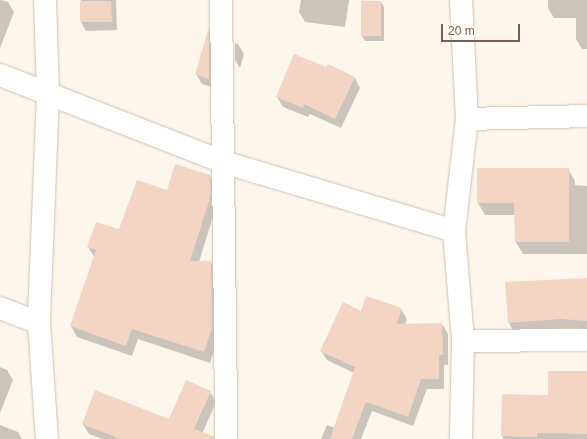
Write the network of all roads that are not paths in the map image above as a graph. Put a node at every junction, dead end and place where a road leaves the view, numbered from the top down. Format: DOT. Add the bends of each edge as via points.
graph roads {
  1 [pos="45,0"];
  2 [pos="221,0"];
  3 [pos="461,0"];
  4 [pos="0,75"];
  5 [pos="48,94"];
  6 [pos="587,116"];
  7 [pos="467,119"];
  8 [pos="223,162"];
  9 [pos="454,231"];
  10 [pos="0,308"];
  11 [pos="39,323"];
  12 [pos="587,340"];
  13 [pos="463,341"];
  14 [pos="47,439"];
  15 [pos="226,439"];
  16 [pos="462,439"];
  1 -- 5 [label="street"];
  2 -- 8 [label="street"];
  3 -- 7 [label="street"];
  4 -- 5 [label="street"];
  5 -- 8 [label="street"];
  5 -- 11 [label="street"];
  6 -- 7 [label="street"];
  7 -- 9 [label="street"];
  8 -- 9 [label="street"];
  8 -- 15 [label="street"];
  9 -- 13 [label="street"];
  10 -- 11 [label="street"];
  11 -- 14 [label="street"];
  12 -- 13 [label="street"];
  13 -- 16 [label="street"];
}
